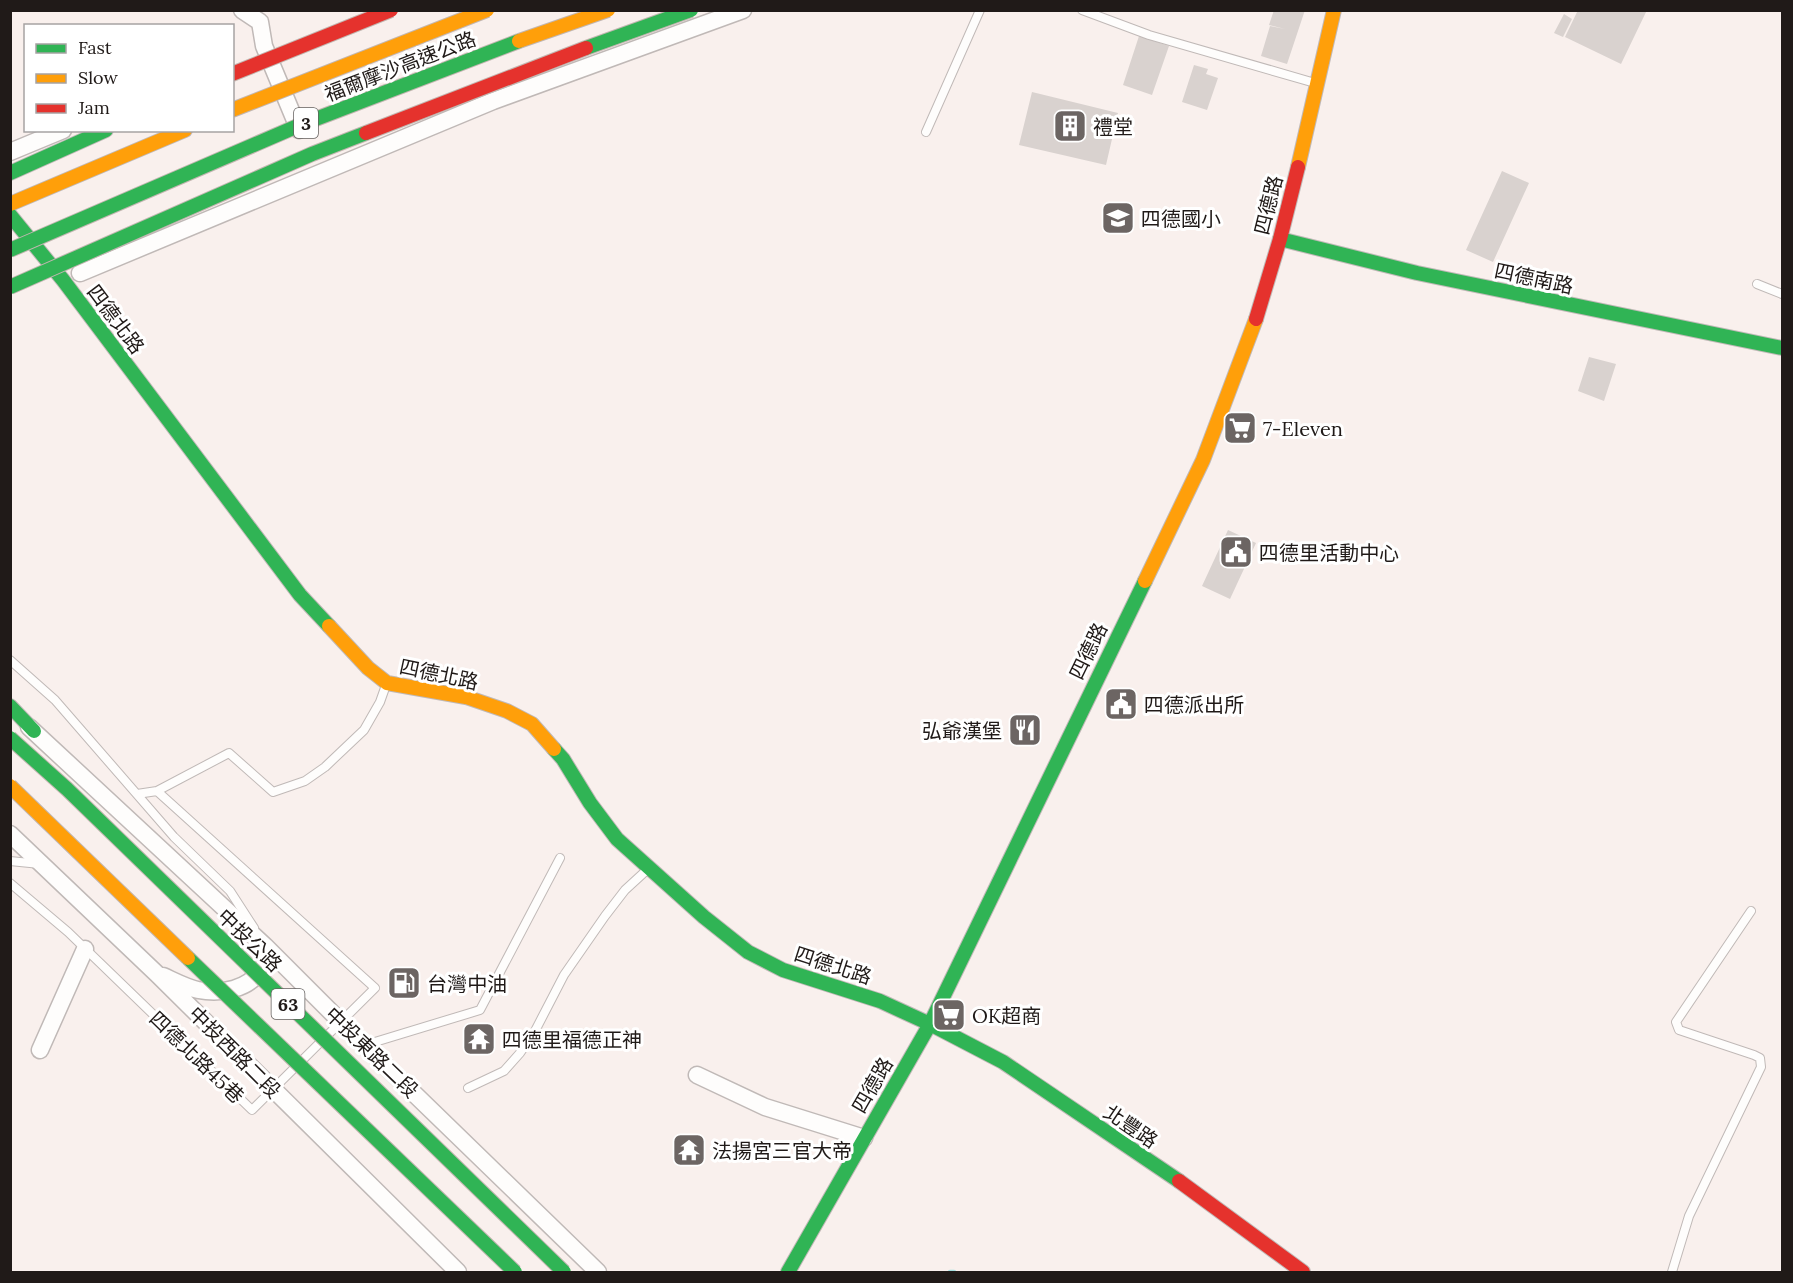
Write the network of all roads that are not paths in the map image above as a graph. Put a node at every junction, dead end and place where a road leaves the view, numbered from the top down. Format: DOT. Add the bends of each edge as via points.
graph roads {
  1 [pos="242,10"];
  2 [pos="364,10"];
  3 [pos="391,10"];
  4 [pos="487,10"];
  5 [pos="608,10"];
  6 [pos="691,10"];
  7 [pos="743,10"];
  8 [pos="980,10"];
  9 [pos="1082,10"];
  10 [pos="1334,10"];
  11 [pos="264,46"];
  12 [pos="234,58"];
  13 [pos="234,74"];
  14 [pos="1318,84"];
  15 [pos="234,109"];
  16 [pos="58,132"];
  17 [pos="102,132"];
  18 [pos="180,132"];
  19 [pos="926,132"];
  20 [pos="10,152"];
  21 [pos="10,173"];
  22 [pos="317,174"];
  23 [pos="10,204"];
  24 [pos="14,226"];
  25 [pos="1280,239"];
  26 [pos="10,250"];
  27 [pos="63,280"];
  28 [pos="1757,284"];
  29 [pos="10,287"];
  30 [pos="1782,294"];
  31 [pos="1782,348"];
  32 [pos="10,660"];
  33 [pos="387,683"];
  34 [pos="10,706"];
  35 [pos="10,713"];
  36 [pos="34,731"];
  37 [pos="10,738"];
  38 [pos="10,786"];
  39 [pos="157,791"];
  40 [pos="137,794"];
  41 [pos="10,834"];
  42 [pos="560,858"];
  43 [pos="10,861"];
  44 [pos="43,864"];
  45 [pos="649,868"];
  46 [pos="10,883"];
  47 [pos="1751,911"];
  48 [pos="265,946"];
  49 [pos="85,949"];
  50 [pos="157,974"];
  51 [pos="340,1021"];
  52 [pos="930,1024"];
  53 [pos="364,1045"];
  54 [pos="40,1050"];
  55 [pos="697,1075"];
  56 [pos="468,1088"];
  57 [pos="274,1090"];
  58 [pos="864,1138"];
  59 [pos="458,1272"];
  60 [pos="515,1272"];
  61 [pos="564,1272"];
  62 [pos="598,1272"];
  63 [pos="788,1272"];
  64 [pos="1303,1272"];
  65 [pos="1672,1272"];
  1 -- 11 [label="street" via="260,22"];
  2 -- 11 [label="street"];
  3 -- 13 [label="main road, bridge"];
  4 -- 15 [label="main road, 福爾摩沙高速公路 / 3, bridge"];
  5 -- 26 [label="main road, 福爾摩沙高速公路 / 3, bridge" via="300,125"];
  6 -- 29 [label="main road, bridge" via="312,154"];
  7 -- 22 [label="street" via="493,100"];
  8 -- 19 [label="lane"];
  9 -- 14 [label="lane" via="1149,35"];
  10 -- 14 [label="main road, 四德路"];
  11 -- 12 [label="street"];
  11 -- 22 [label="street"];
  14 -- 25 [label="main road, 四德路"];
  16 -- 20 [label="street"];
  17 -- 21 [label="main road"];
  18 -- 23 [label="main road"];
  22 -- 27 [label="street"];
  24 -- 27 [label="main road, 四德北路"];
  25 -- 31 [label="main road, 四德南路" via="1467,284"];
  25 -- 52 [label="main road, 四德路" via="1255,323 1203,460"];
  27 -- 33 [label="main road, 四德北路" via="300,595"];
  28 -- 30 [label="lane"];
  32 -- 40 [label="lane" via="55,700"];
  33 -- 39 [label="lane" via="364,730 305,781 273,792 229,753"];
  33 -- 45 [label="main road, 四德北路" via="466,697 532,724 563,759 617,839"];
  34 -- 36 [label="main road"];
  35 -- 36 [label="street, 中投東路二段"];
  36 -- 48 [label="street, 中投東路二段"];
  37 -- 61 [label="main road, 中投公路 / 63, bridge"];
  38 -- 60 [label="main road, 63, bridge"];
  39 -- 40 [label="lane"];
  39 -- 51 [label="lane, 四德北路45巷" via="375,988"];
  40 -- 48 [label="lane" via="174,837 230,891"];
  41 -- 44 [label="street, 中投西路二段"];
  42 -- 53 [label="lane" via="480,1010"];
  43 -- 44 [label="lane"];
  44 -- 50 [label="street, 中投西路二段"];
  45 -- 52 [label="main road, 四德北路" via="748,952 783,970 880,1001"];
  45 -- 56 [label="lane" via="605,916 564,975 520,1053 504,1071"];
  46 -- 49 [label="lane, 四德北路45巷"];
  47 -- 65 [label="lane" via="1676,1022 1679,1030 1754,1054 1760,1058 1761,1067 1689,1216"];
  48 -- 50 [label="street" via="266,960 257,976 233,991 197,990"];
  48 -- 51 [label="street, 中投東路二段"];
  49 -- 54 [label="street"];
  49 -- 57 [label="lane, 四德北路45巷" via="252,1110"];
  50 -- 57 [label="street, 中投西路二段"];
  51 -- 53 [label="street, 中投東路二段"];
  51 -- 57 [label="lane, 四德北路45巷"];
  52 -- 58 [label="main road, 四德路"];
  52 -- 64 [label="main road, 北豐路" via="1003,1062 1200,1196"];
  53 -- 62 [label="street, 中投東路二段"];
  55 -- 58 [label="street" via="765,1107"];
  57 -- 59 [label="street, 中投西路二段"];
  58 -- 63 [label="main road, 四德路"];
}
